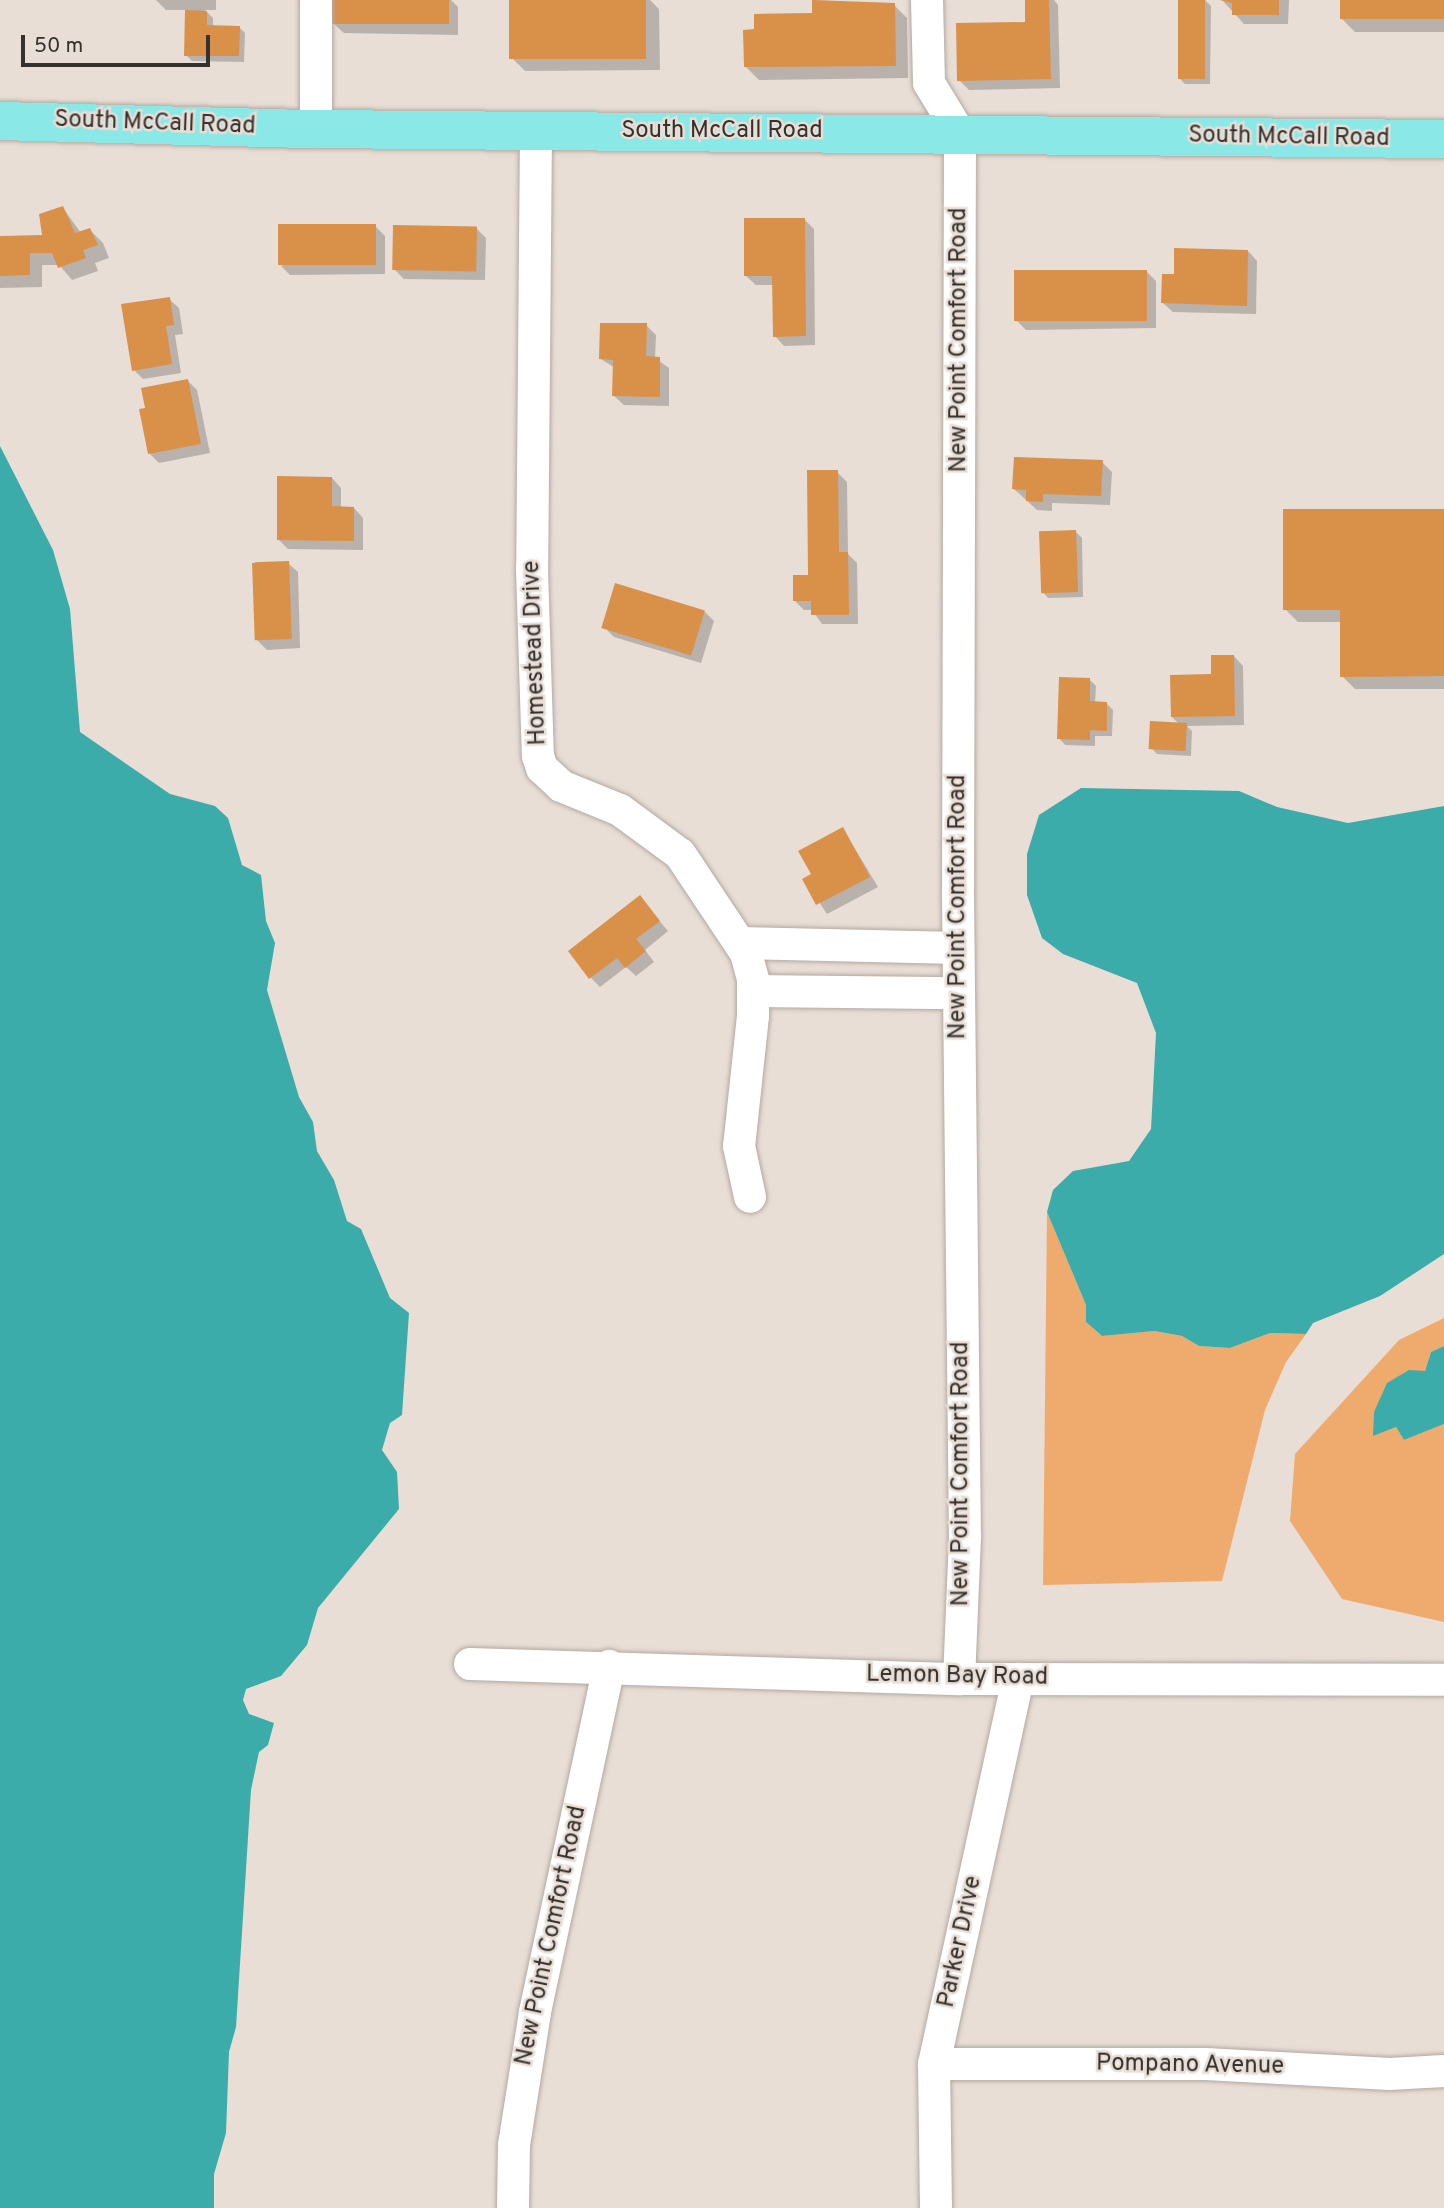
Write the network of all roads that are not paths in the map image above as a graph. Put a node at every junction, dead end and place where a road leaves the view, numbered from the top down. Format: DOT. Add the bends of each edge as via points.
graph roads {
  1 [pos="316,0"];
  2 [pos="927,0"];
  3 [pos="0,121"];
  4 [pos="316,129"];
  5 [pos="536,131"];
  6 [pos="960,134"];
  7 [pos="1444,139"];
  8 [pos="740,943"];
  9 [pos="958,948"];
  10 [pos="753,991"];
  11 [pos="959,993"];
  12 [pos="750,1198"];
  13 [pos="470,1664"];
  14 [pos="609,1666"];
  15 [pos="959,1679"];
  16 [pos="1018,1679"];
  17 [pos="1444,1680"];
  18 [pos="934,2064"];
  19 [pos="1444,2071"];
  20 [pos="513,2208"];
  21 [pos="936,2208"];
  1 -- 4 [label="street"];
  2 -- 6 [label="street" via="929,83"];
  3 -- 4 [label="main road, South McCall Road"];
  4 -- 5 [label="main road, South McCall Road"];
  5 -- 6 [label="main road, South McCall Road"];
  5 -- 8 [label="street, Homestead Drive" via="532,569 538,756 542,768 561,786 620,810 680,854"];
  6 -- 7 [label="main road, South McCall Road"];
  6 -- 9 [label="street, New Point Comfort Road"];
  8 -- 9 [label="street"];
  8 -- 10 [label="street, Homestead Drive"];
  9 -- 11 [label="street, New Point Comfort Road"];
  10 -- 11 [label="street"];
  10 -- 12 [label="street, Homestead Drive" via="750,1057 739,1132"];
  11 -- 15 [label="street, New Point Comfort Road" via="965,1538"];
  13 -- 14 [label="street, Lemon Bay Road"];
  14 -- 15 [label="street, Lemon Bay Road"];
  14 -- 20 [label="street, New Point Comfort Road" via="535,2012 514,2145"];
  15 -- 16 [label="street, Lemon Bay Road"];
  16 -- 17 [label="street, Lemon Bay Road"];
  16 -- 18 [label="street, Parker Drive"];
  18 -- 19 [label="street, Pompano Avenue" via="1206,2064 1402,2075"];
  18 -- 21 [label="street, Parker Drive"];
}
